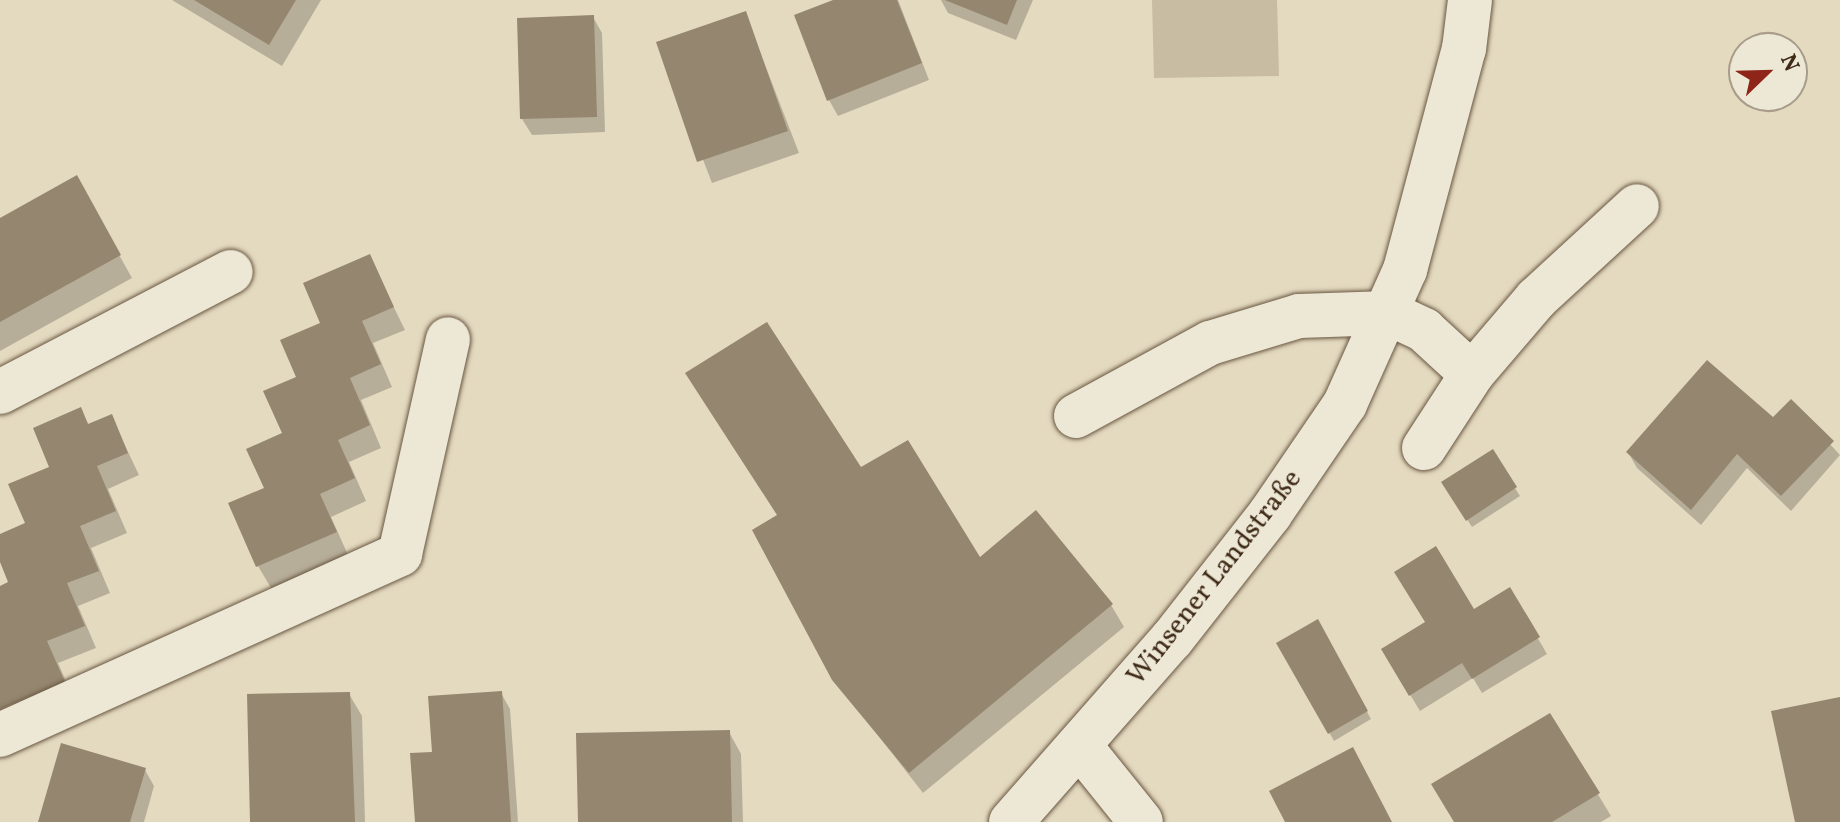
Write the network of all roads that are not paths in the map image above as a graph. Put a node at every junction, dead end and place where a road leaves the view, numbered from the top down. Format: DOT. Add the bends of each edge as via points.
graph roads {
  1 [pos="1470,0"];
  2 [pos="1637,206"];
  3 [pos="231,272"];
  4 [pos="1388,313"];
  5 [pos="448,339"];
  6 [pos="1472,374"];
  7 [pos="0,392"];
  8 [pos="1076,416"];
  9 [pos="1424,448"];
  10 [pos="0,735"];
  11 [pos="1080,746"];
  12 [pos="1011,822"];
  13 [pos="1141,822"];
  1 -- 4 [label="street, Winsener Landstraße" via="1464,49"];
  2 -- 6 [label="street" via="1536,299"];
  3 -- 7 [label="street"];
  4 -- 6 [label="street" via="1424,330"];
  4 -- 8 [label="street" via="1299,316 1210,343"];
  4 -- 11 [label="street, Winsener Landstraße" via="1345,404 1270,514"];
  5 -- 10 [label="street" via="400,554"];
  6 -- 9 [label="street"];
  11 -- 12 [label="street, Winsener Landstraße"];
  11 -- 13 [label="street"];
}
